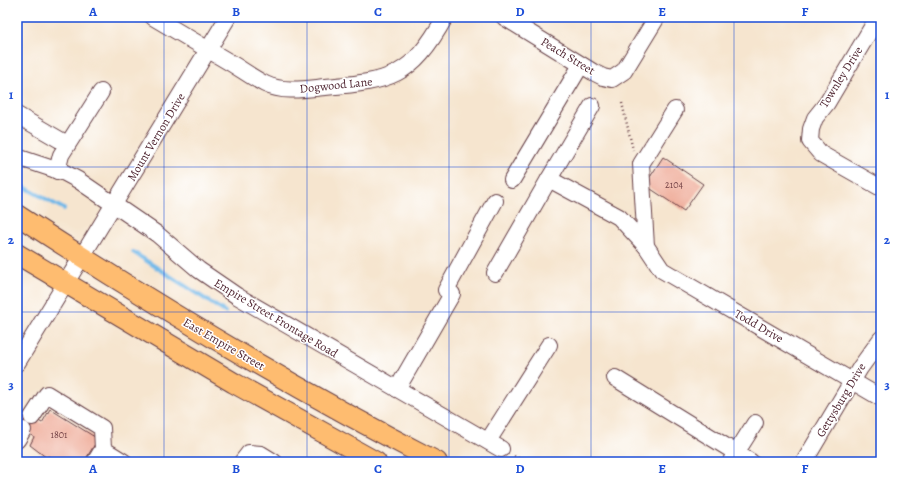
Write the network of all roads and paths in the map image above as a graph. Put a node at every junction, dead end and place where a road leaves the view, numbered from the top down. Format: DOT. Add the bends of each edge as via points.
graph roads {
  1 [pos="153,17"];
  2 [pos="228,17"];
  3 [pos="445,17"];
  4 [pos="504,17"];
  5 [pos="657,17"];
  6 [pos="878,17"];
  7 [pos="208,50"];
  8 [pos="581,65"];
  9 [pos="101,92"];
  10 [pos="622,103"];
  11 [pos="592,106"];
  12 [pos="675,110"];
  13 [pos="17,115"];
  14 [pos="67,144"];
  15 [pos="17,157"];
  16 [pos="641,164"];
  17 [pos="57,171"];
  18 [pos="549,179"];
  19 [pos="512,180"];
  20 [pos="881,188"];
  21 [pos="495,201"];
  22 [pos="114,204"];
  23 [pos="17,215"];
  24 [pos="646,246"];
  25 [pos="17,254"];
  26 [pos="82,257"];
  27 [pos="495,273"];
  28 [pos="66,285"];
  29 [pos="881,339"];
  30 [pos="548,344"];
  31 [pos="17,363"];
  32 [pos="615,378"];
  33 [pos="852,381"];
  34 [pos="397,389"];
  35 [pos="881,398"];
  36 [pos="32,417"];
  37 [pos="755,423"];
  38 [pos="333,439"];
  39 [pos="99,456"];
  40 [pos="733,457"];
  41 [pos="124,462"];
  42 [pos="242,462"];
  43 [pos="274,462"];
  44 [pos="345,462"];
  45 [pos="376,462"];
  46 [pos="437,462"];
  47 [pos="751,462"];
  48 [pos="804,462"];
  1 -- 7 [label="street, Dogwood Lane"];
  2 -- 7 [label="street, Mount Vernon Drive"];
  3 -- 7 [label="street, Dogwood Lane" via="425,50 409,66 389,77 368,83 296,90 280,88 266,84"];
  4 -- 8 [label="street, Peach Street"];
  5 -- 8 [label="street, Peach Street" via="624,71 613,78 603,77"];
  6 -- 20 [label="street, Townley Drive" via="816,118 810,138 814,148 821,154"];
  7 -- 22 [label="street, Mount Vernon Drive"];
  8 -- 19 [label="street"];
  9 -- 14 [label="street"];
  10 -- 16 [label="path" via="634,154"];
  11 -- 18 [label="street"];
  12 -- 16 [label="street"];
  13 -- 14 [label="street"];
  14 -- 17 [label="street"];
  15 -- 17 [label="street, Empire Street Frontage Road"];
  16 -- 24 [label="street"];
  17 -- 22 [label="street, Empire Street Frontage Road" via="78,180"];
  18 -- 24 [label="street, Todd Drive" via="619,217"];
  18 -- 27 [label="street"];
  21 -- 34 [label="street" via="446,290 452,294"];
  22 -- 26 [label="street, Mount Vernon Drive"];
  22 -- 34 [label="street, Empire Street Frontage Road" via="237,296"];
  23 -- 26 [label="main road, East Empire Street"];
  24 -- 33 [label="street, Todd Drive" via="662,270"];
  25 -- 28 [label="main road"];
  26 -- 28 [label="street, Mount Vernon Drive"];
  26 -- 46 [label="main road, East Empire Street" via="186,322"];
  28 -- 31 [label="street, Mount Vernon Drive"];
  28 -- 38 [label="main road"];
  29 -- 33 [label="street, Gettysburg Drive"];
  30 -- 34 [label="street, Empire Street Frontage Road" via="494,445"];
  32 -- 40 [label="street"];
  33 -- 35 [label="street, Todd Drive"];
  33 -- 48 [label="street, Gettysburg Drive"];
  36 -- 39 [label="street" via="47,394 102,428"];
  37 -- 40 [label="street"];
  38 -- 44 [label="main road"];
  38 -- 45 [label="main road"];
  39 -- 41 [label="street"];
  40 -- 47 [label="street"];
  42 -- 43 [label="street" via="249,454 262,454"];
}
